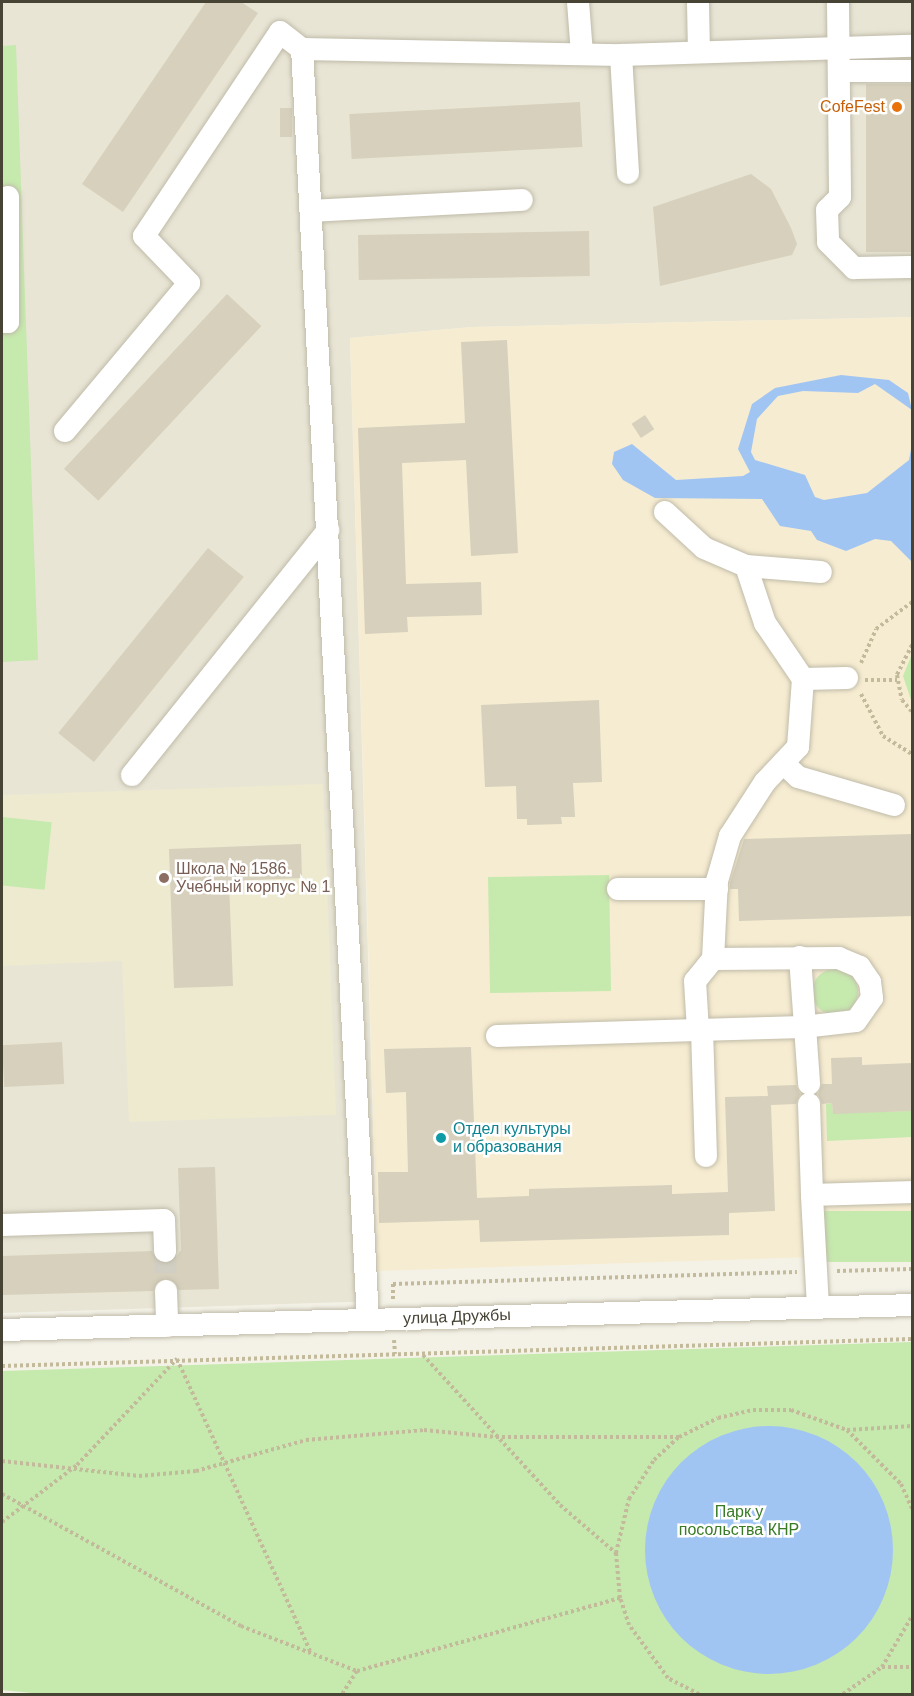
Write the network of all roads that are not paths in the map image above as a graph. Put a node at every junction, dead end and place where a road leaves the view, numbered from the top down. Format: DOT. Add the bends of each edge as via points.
graph roads {
  1 [pos="578,2"];
  2 [pos="698,2"];
  3 [pos="838,2"];
  4 [pos="912,46"];
  5 [pos="839,48"];
  6 [pos="302,49"];
  7 [pos="699,52"];
  8 [pos="582,54"];
  9 [pos="621,55"];
  10 [pos="912,71"];
  11 [pos="839,72"];
  12 [pos="628,173"];
  13 [pos="8,197"];
  14 [pos="522,200"];
  15 [pos="311,211"];
  16 [pos="912,267"];
  17 [pos="2,322"];
  18 [pos="66,431"];
  19 [pos="665,512"];
  20 [pos="328,530"];
  21 [pos="746,566"];
  22 [pos="821,572"];
  23 [pos="803,679"];
  24 [pos="854,679"];
  25 [pos="783,763"];
  26 [pos="132,775"];
  27 [pos="894,805"];
  28 [pos="618,889"];
  29 [pos="717,889"];
  30 [pos="800,957"];
  31 [pos="713,959"];
  32 [pos="803,1027"];
  33 [pos="700,1030"];
  34 [pos="497,1036"];
  35 [pos="706,1156"];
  36 [pos="912,1192"];
  37 [pos="812,1195"];
  38 [pos="2,1225"];
  39 [pos="165,1251"];
  40 [pos="166,1291"];
  41 [pos="912,1305"];
  42 [pos="818,1307"];
  43 [pos="368,1320"];
  44 [pos="167,1326"];
  45 [pos="2,1330"];
  1 -- 8 [label="street"];
  2 -- 7 [label="street"];
  3 -- 5 [label="street"];
  4 -- 5 [label="street"];
  5 -- 7 [label="street"];
  5 -- 11 [label="street"];
  6 -- 8 [label="street"];
  6 -- 15 [label="street"];
  6 -- 18 [label="street" via="280,32 144,236 189,283"];
  7 -- 9 [label="street"];
  8 -- 9 [label="street"];
  9 -- 12 [label="street"];
  10 -- 11 [label="street"];
  11 -- 16 [label="street" via="840,197 827,210 828,242 854,268"];
  13 -- 17 [label="street" via="8,322"];
  14 -- 15 [label="street"];
  15 -- 20 [label="street"];
  19 -- 21 [label="street" via="704,548"];
  20 -- 26 [label="street"];
  20 -- 43 [label="street"];
  21 -- 22 [label="street"];
  21 -- 23 [label="street" via="765,624"];
  23 -- 24 [label="street"];
  23 -- 25 [label="street" via="798,747"];
  25 -- 27 [label="street" via="798,777"];
  25 -- 29 [label="street" via="730,836"];
  28 -- 29 [label="street"];
  29 -- 31 [label="street"];
  30 -- 31 [label="street"];
  30 -- 32 [label="street"];
  30 -- 32 [label="street" via="839,958 860,968 872,998 856,1021"];
  31 -- 33 [label="street" via="695,981"];
  32 -- 33 [label="street"];
  32 -- 37 [label="street"];
  33 -- 34 [label="street"];
  33 -- 35 [label="street"];
  36 -- 37 [label="street"];
  37 -- 42 [label="street"];
  38 -- 39 [label="street" via="164,1220"];
  40 -- 44 [label="street"];
  41 -- 42 [label="street, улица Дружбы"];
  42 -- 43 [label="street, улица Дружбы"];
  43 -- 44 [label="street, улица Дружбы"];
  44 -- 45 [label="street, улица Дружбы"];
}
